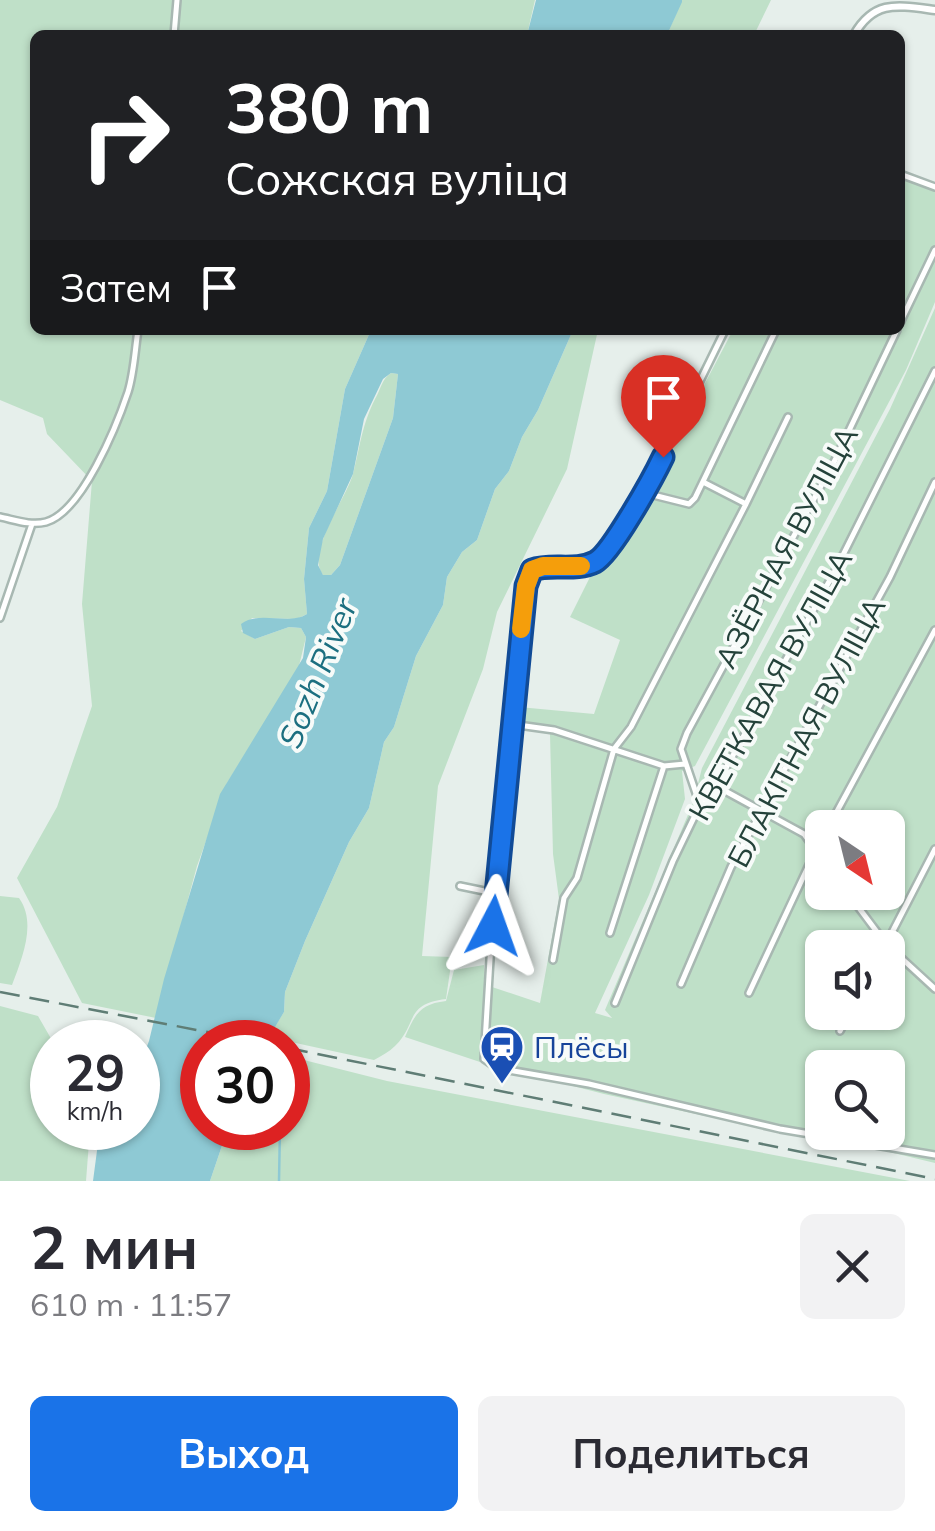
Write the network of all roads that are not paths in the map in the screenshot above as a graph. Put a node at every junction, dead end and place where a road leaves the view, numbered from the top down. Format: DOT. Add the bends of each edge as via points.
graph roads {
  1 [pos="177,0"];
  2 [pos="935,10"];
  3 [pos="174,30"];
  4 [pos="857,30"];
  5 [pos="905,176"];
  6 [pos="935,187"];
  7 [pos="935,250"];
  8 [pos="905,312"];
  9 [pos="137,335"];
  10 [pos="723,335"];
  11 [pos="774,335"];
  12 [pos="894,335"];
  13 [pos="935,371"];
  14 [pos="788,417"];
  15 [pos="935,482"];
  16 [pos="705,483"];
  17 [pos="645,493"];
  18 [pos="746,504"];
  19 [pos="0,517"];
  20 [pos="32,524"];
  21 [pos="0,618"];
  22 [pos="935,630"];
  23 [pos="512,724"];
  24 [pos="614,750"];
  25 [pos="685,764"];
  26 [pos="664,766"];
  27 [pos="716,786"];
  28 [pos="700,806"];
  29 [pos="763,810"];
  30 [pos="838,810"];
  31 [pos="805,835"];
  32 [pos="935,848"];
  33 [pos="805,874"];
  34 [pos="460,886"];
  35 [pos="494,893"];
  36 [pos="893,930"];
  37 [pos="610,932"];
  38 [pos="553,960"];
  39 [pos="905,963"];
  40 [pos="681,984"];
  41 [pos="935,989"];
  42 [pos="750,993"];
  43 [pos="615,1003"];
  44 [pos="935,1155"];
  1 -- 3 [label="street"];
  2 -- 4 [label="street" via="882,5 865,14"];
  5 -- 6 [label="street"];
  7 -- 8 [label="street, АЗЁРНАЯ ВУЛІЦА"];
  9 -- 20 [label="street" via="129,390 91,474 68,507 50,522"];
  10 -- 17 [label="street"];
  11 -- 16 [label="street"];
  12 -- 25 [label="street, АЗЁРНАЯ ВУЛІЦА" via="835,460 686,734"];
  13 -- 27 [label="street, КВЕТКАВАЯ ВУЛІЦА"];
  14 -- 18 [label="street"];
  15 -- 29 [label="street, БЛАКІТНАЯ ВУЛІЦА"];
  16 -- 17 [label="street" via="688,504"];
  16 -- 18 [label="street"];
  17 -- 23 [label="street" via="598,561 532,570"];
  18 -- 24 [label="street"];
  19 -- 20 [label="street"];
  20 -- 21 [label="street"];
  22 -- 30 [label="street"];
  23 -- 24 [label="street"];
  23 -- 35 [label="street"];
  24 -- 26 [label="street"];
  24 -- 38 [label="street" via="577,878 564,898"];
  25 -- 26 [label="street"];
  25 -- 28 [label="street"];
  26 -- 37 [label="street"];
  27 -- 28 [label="street, КВЕТКАВАЯ ВУЛІЦА"];
  27 -- 29 [label="street"];
  28 -- 43 [label="street, КВЕТКАВАЯ ВУЛІЦА"];
  29 -- 31 [label="street"];
  29 -- 40 [label="street, БЛАКІТНАЯ ВУЛІЦА"];
  32 -- 36 [label="street"];
  33 -- 42 [label="street"];
  34 -- 35 [label="street"];
  35 -- 44 [label="street" via="484,1059 489,1066"];
  39 -- 41 [label="street"];
}
